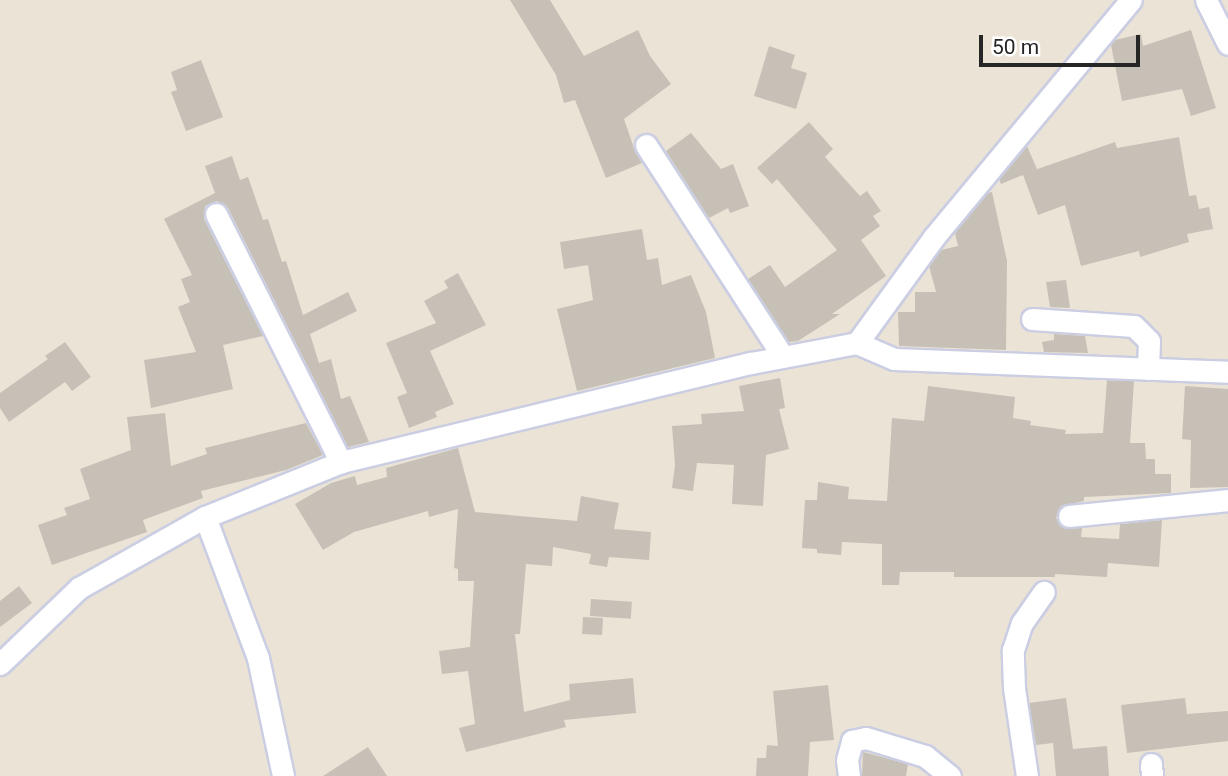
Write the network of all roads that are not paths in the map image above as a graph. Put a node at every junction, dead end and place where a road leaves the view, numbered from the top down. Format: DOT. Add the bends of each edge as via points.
graph roads {
  1 [pos="1131,0"];
  2 [pos="1206,0"];
  3 [pos="1228,44"];
  4 [pos="646,145"];
  5 [pos="216,214"];
  6 [pos="1032,320"];
  7 [pos="857,343"];
  8 [pos="783,357"];
  9 [pos="1148,369"];
  10 [pos="1228,372"];
  11 [pos="341,462"];
  12 [pos="1228,500"];
  13 [pos="1069,516"];
  14 [pos="205,517"];
  15 [pos="1044,592"];
  16 [pos="0,664"];
  17 [pos="283,776"];
  18 [pos="849,776"];
  19 [pos="950,776"];
  20 [pos="1027,776"];
  1 -- 7 [label="street" via="934,237"];
  2 -- 3 [label="street"];
  4 -- 8 [label="street"];
  5 -- 11 [label="street"];
  6 -- 9 [label="street" via="1134,326 1149,341"];
  7 -- 8 [label="street"];
  7 -- 9 [label="street" via="894,359"];
  8 -- 11 [label="street"];
  9 -- 10 [label="street"];
  11 -- 14 [label="street"];
  12 -- 13 [label="street"];
  14 -- 16 [label="street" via="79,588"];
  14 -- 17 [label="street" via="258,658"];
  15 -- 20 [label="street" via="1022,623 1013,650"];
  18 -- 19 [label="street" via="852,741 866,738 925,756"];
}
